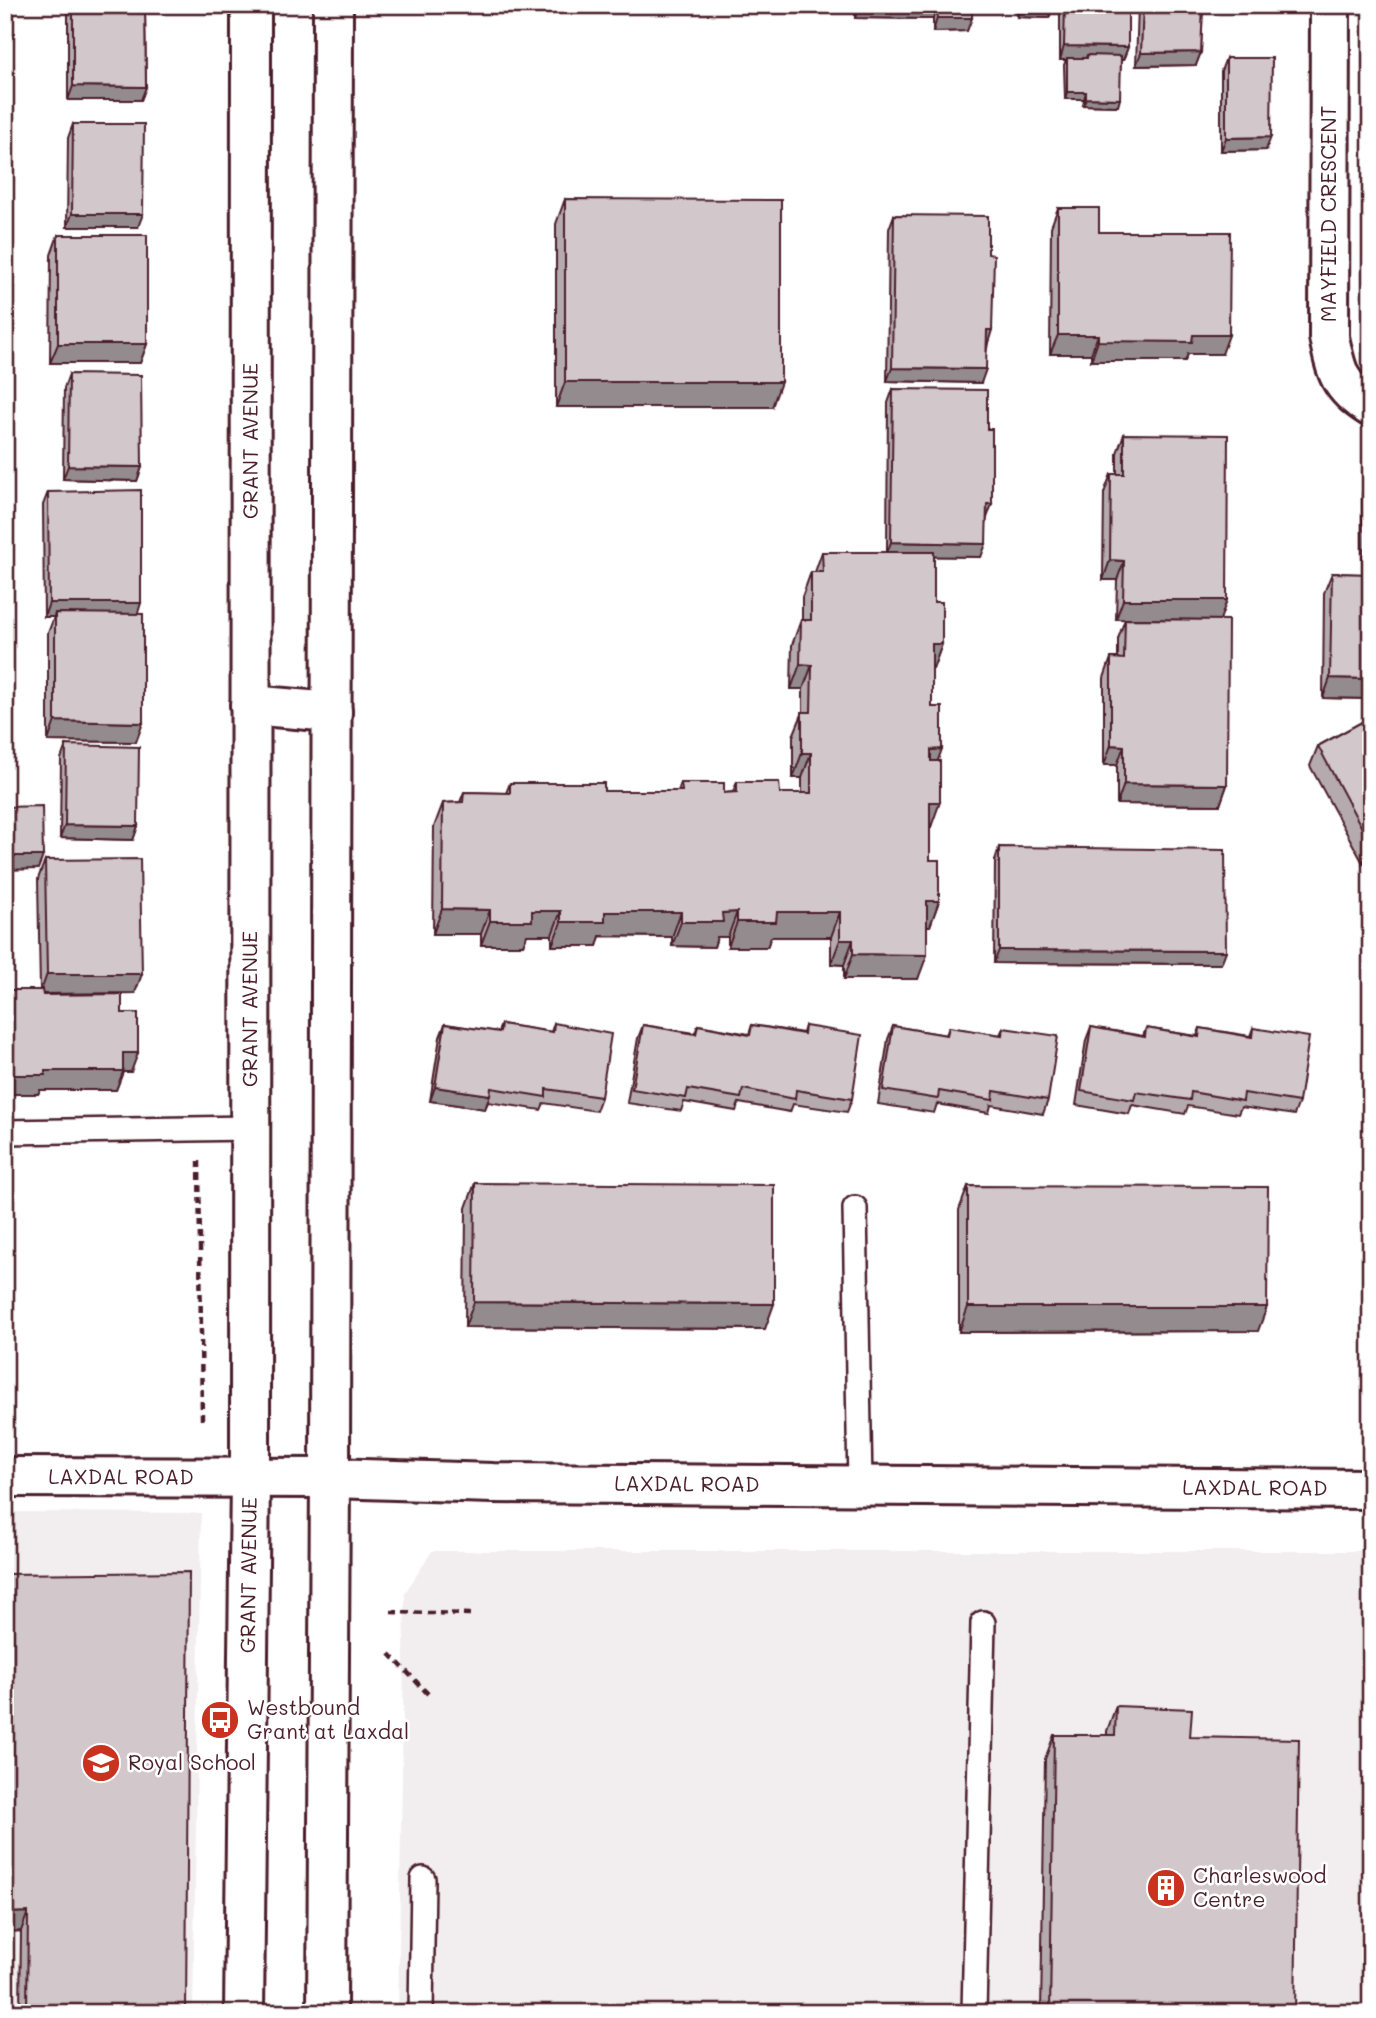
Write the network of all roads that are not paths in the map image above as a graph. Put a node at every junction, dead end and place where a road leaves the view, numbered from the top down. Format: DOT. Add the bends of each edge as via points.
graph roads {
  1 [pos="251,5"];
  2 [pos="333,5"];
  3 [pos="1330,5"];
  4 [pos="1371,407"];
  5 [pos="250,705"];
  6 [pos="332,712"];
  7 [pos="250,1128"];
  8 [pos="5,1132"];
  9 [pos="855,1208"];
  10 [pos="5,1477"];
  11 [pos="250,1478"];
  12 [pos="330,1478"];
  13 [pos="860,1485"];
  14 [pos="1371,1489"];
  15 [pos="983,1623"];
  16 [pos="423,1879"];
  17 [pos="244,2013"];
  18 [pos="327,2013"];
  19 [pos="421,2013"];
  20 [pos="974,2013"];
  1 -- 5 [label="main road, GRANT AVENUE"];
  2 -- 6 [label="main road"];
  3 -- 4 [label="main road, MAYFIELD CRESCENT" via="1329,337 1335,369 1352,395"];
  5 -- 6 [label="main road"];
  5 -- 7 [label="main road, GRANT AVENUE"];
  6 -- 12 [label="main road"];
  7 -- 8 [label="lane"];
  7 -- 11 [label="main road, GRANT AVENUE"];
  9 -- 13 [label="lane"];
  10 -- 11 [label="main road, LAXDAL ROAD"];
  11 -- 12 [label="main road, LAXDAL ROAD"];
  11 -- 17 [label="main road, GRANT AVENUE"];
  12 -- 13 [label="main road, LAXDAL ROAD"];
  12 -- 18 [label="main road"];
  13 -- 14 [label="main road, LAXDAL ROAD"];
  15 -- 20 [label="lane"];
  16 -- 19 [label="lane"];
}
